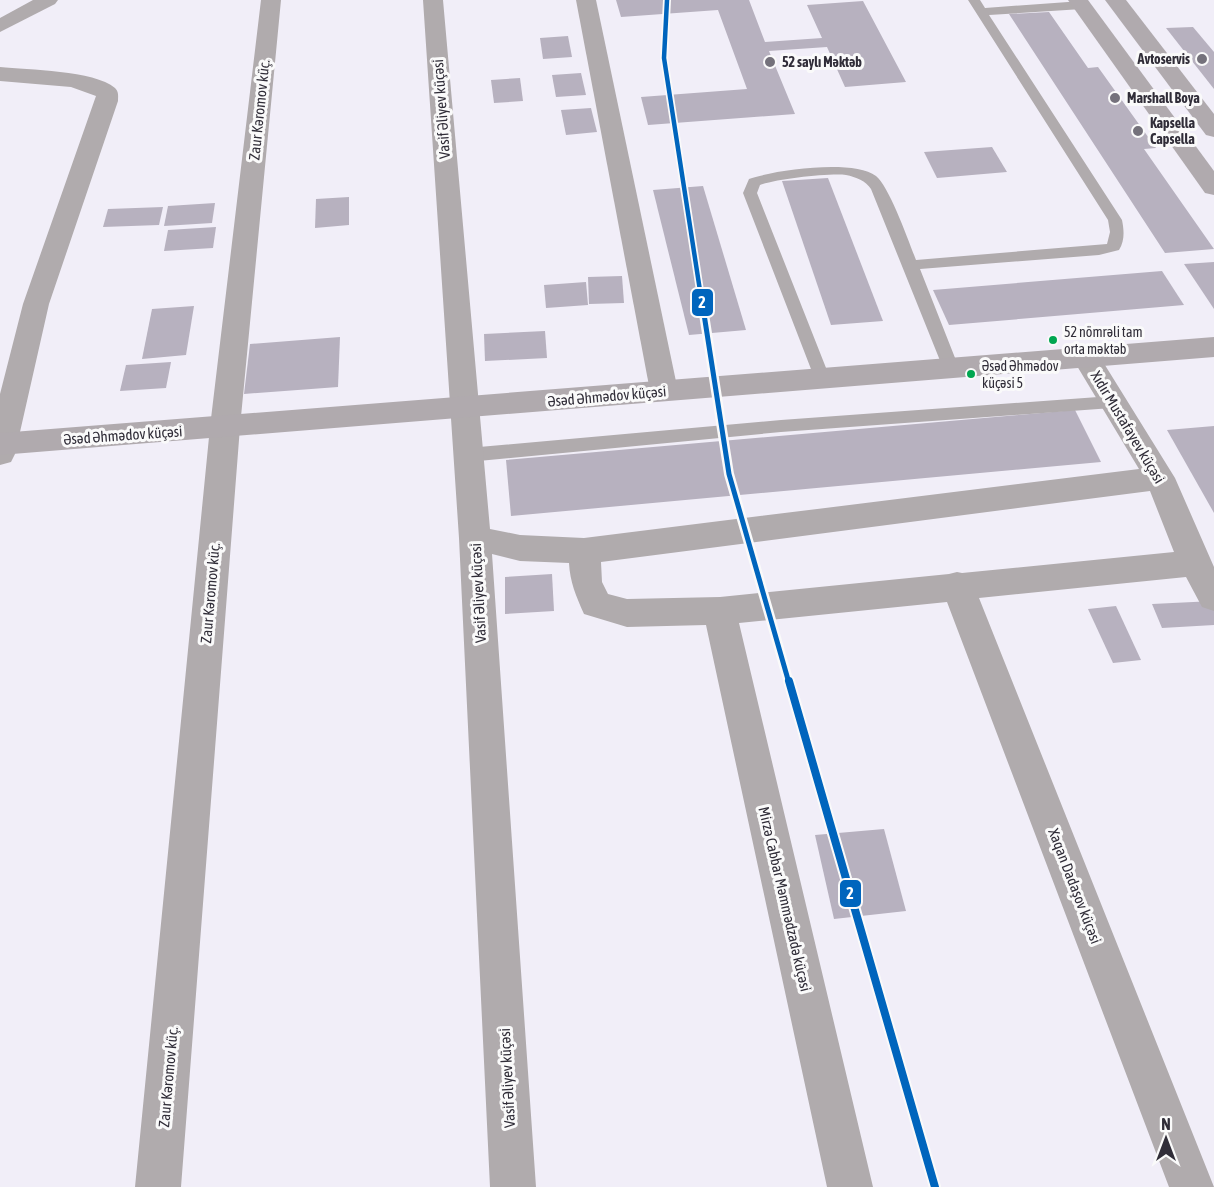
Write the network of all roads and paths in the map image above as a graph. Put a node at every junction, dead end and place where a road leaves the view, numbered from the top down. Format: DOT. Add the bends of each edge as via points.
graph roads {
  1 [pos="48,0"];
  2 [pos="271,0"];
  3 [pos="433,0"];
  4 [pos="586,0"];
  5 [pos="1115,0"];
  6 [pos="1080,2"];
  7 [pos="978,6"];
  8 [pos="0,26"];
  9 [pos="0,74"];
  10 [pos="1214,130"];
  11 [pos="1214,188"];
  12 [pos="911,265"];
  13 [pos="1214,347"];
  14 [pos="1085,356"];
  15 [pos="951,368"];
  16 [pos="822,378"];
  17 [pos="664,391"];
  18 [pos="1112,402"];
  19 [pos="464,409"];
  20 [pos="225,427"];
  21 [pos="1,447"];
  22 [pos="468,455"];
  23 [pos="1160,478"];
  24 [pos="475,538"];
  25 [pos="584,551"];
  26 [pos="1195,563"];
  27 [pos="957,585"];
  28 [pos="1214,597"];
  29 [pos="720,611"];
  30 [pos="158,1187"];
  31 [pos="513,1187"];
  32 [pos="850,1187"];
  33 [pos="1192,1187"];
  1 -- 8 [label="street"];
  2 -- 20 [label="street, Zaur Kəromov küç."];
  3 -- 19 [label="street, Vasif Əliyev küçəsi"];
  4 -- 17 [label="street"];
  5 -- 10 [label="street"];
  6 -- 7 [label="lane"];
  6 -- 11 [label="street"];
  7 -- 12 [label="lane" via="1115,220 1114,247"];
  9 -- 21 [label="street" via="84,83 107,93 108,101 36,304"];
  12 -- 15 [label="lane"];
  12 -- 16 [label="lane" via="871,179 848,171 772,176 754,182 750,194"];
  13 -- 14 [label="street, Əsəd Əhmədov küçəsi"];
  14 -- 15 [label="street, Əsəd Əhmədov küçəsi"];
  14 -- 18 [label="street, Xıdır Mustafayev küçəsi"];
  15 -- 16 [label="street, Əsəd Əhmədov küçəsi"];
  16 -- 17 [label="street, Əsəd Əhmədov küçəsi"];
  17 -- 19 [label="street, Əsəd Əhmədov küçəsi"];
  18 -- 22 [label="lane" via="781,426"];
  18 -- 23 [label="street, Xıdır Mustafayev küçəsi"];
  19 -- 20 [label="street, Əsəd Əhmədov küçəsi"];
  19 -- 22 [label="street, Vasif Əliyev küçəsi"];
  20 -- 21 [label="street, Əsəd Əhmədov küçəsi"];
  20 -- 30 [label="street, Zaur Kəromov küç."];
  22 -- 24 [label="street, Vasif Əliyev küçəsi"];
  23 -- 25 [label="street"];
  23 -- 26 [label="street, Xıdır Mustafayev küçəsi"];
  24 -- 25 [label="street" via="520,548"];
  24 -- 31 [label="street, Vasif Əliyev küçəsi"];
  25 -- 29 [label="street" via="586,582 596,604 627,613"];
  26 -- 27 [label="street"];
  26 -- 28 [label="street, Xıdır Mustafayev küçəsi"];
  27 -- 29 [label="street"];
  27 -- 33 [label="street, Xaqan Dadaşov küçəsi"];
  29 -- 32 [label="street, Mirzə Cabbar Məmmədzadə küçəsi"];
}
